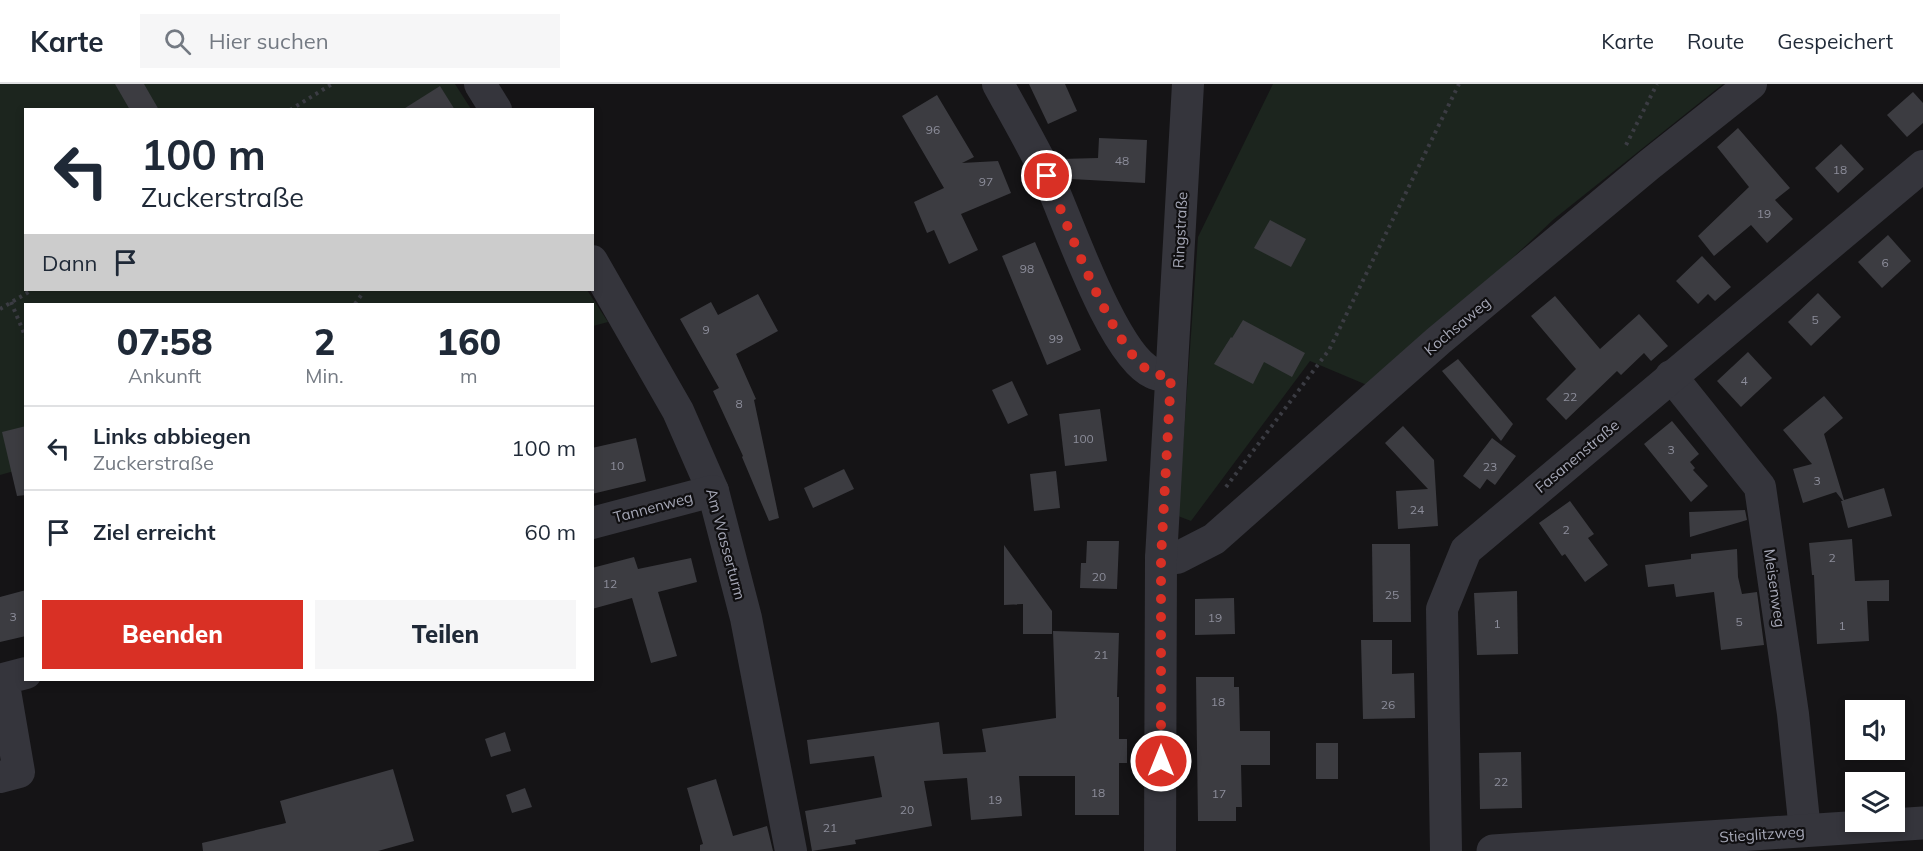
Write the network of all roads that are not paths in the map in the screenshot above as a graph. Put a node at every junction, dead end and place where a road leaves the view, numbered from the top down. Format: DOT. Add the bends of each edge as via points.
graph roads {
  1 [pos="480,84"];
  2 [pos="998,84"];
  3 [pos="1188,84"];
  4 [pos="1751,84"];
  5 [pos="495,108"];
  6 [pos="1923,166"];
  7 [pos="594,264"];
  8 [pos="1171,376"];
  9 [pos="1671,376"];
  10 [pos="713,491"];
  11 [pos="594,522"];
  12 [pos="1161,558"];
  13 [pos="24,674"];
  14 [pos="0,777"];
  15 [pos="1923,823"];
  16 [pos="1805,831"];
  17 [pos="791,851"];
  18 [pos="1161,851"];
  19 [pos="1446,851"];
  20 [pos="1493,851"];
  1 -- 5 [label="street"];
  2 -- 8 [label="street" via="1047,176 1117,334 1142,365 1154,374"];
  3 -- 8 [label="street, Ringstraße"];
  4 -- 12 [label="street, Kochsaweg" via="1438,342 1214,539 1177,558"];
  6 -- 9 [label="street, Fasanenstraße"];
  7 -- 10 [label="street, Am Wasserturm" via="678,411"];
  8 -- 12 [label="street, Ringstraße"];
  9 -- 16 [label="street, Meisenweg" via="1760,487 1793,714"];
  9 -- 19 [label="street, Fasanenstraße" via="1466,550 1442,609"];
  10 -- 11 [label="street, Tannenweg"];
  10 -- 17 [label="street, Am Wasserturm" via="746,618"];
  12 -- 18 [label="street, Ringstraße"];
  13 -- 14 [label="street" via="3,679 19,772"];
  15 -- 16 [label="street, Stieglitzweg"];
  16 -- 20 [label="street, Stieglitzweg"];
}
